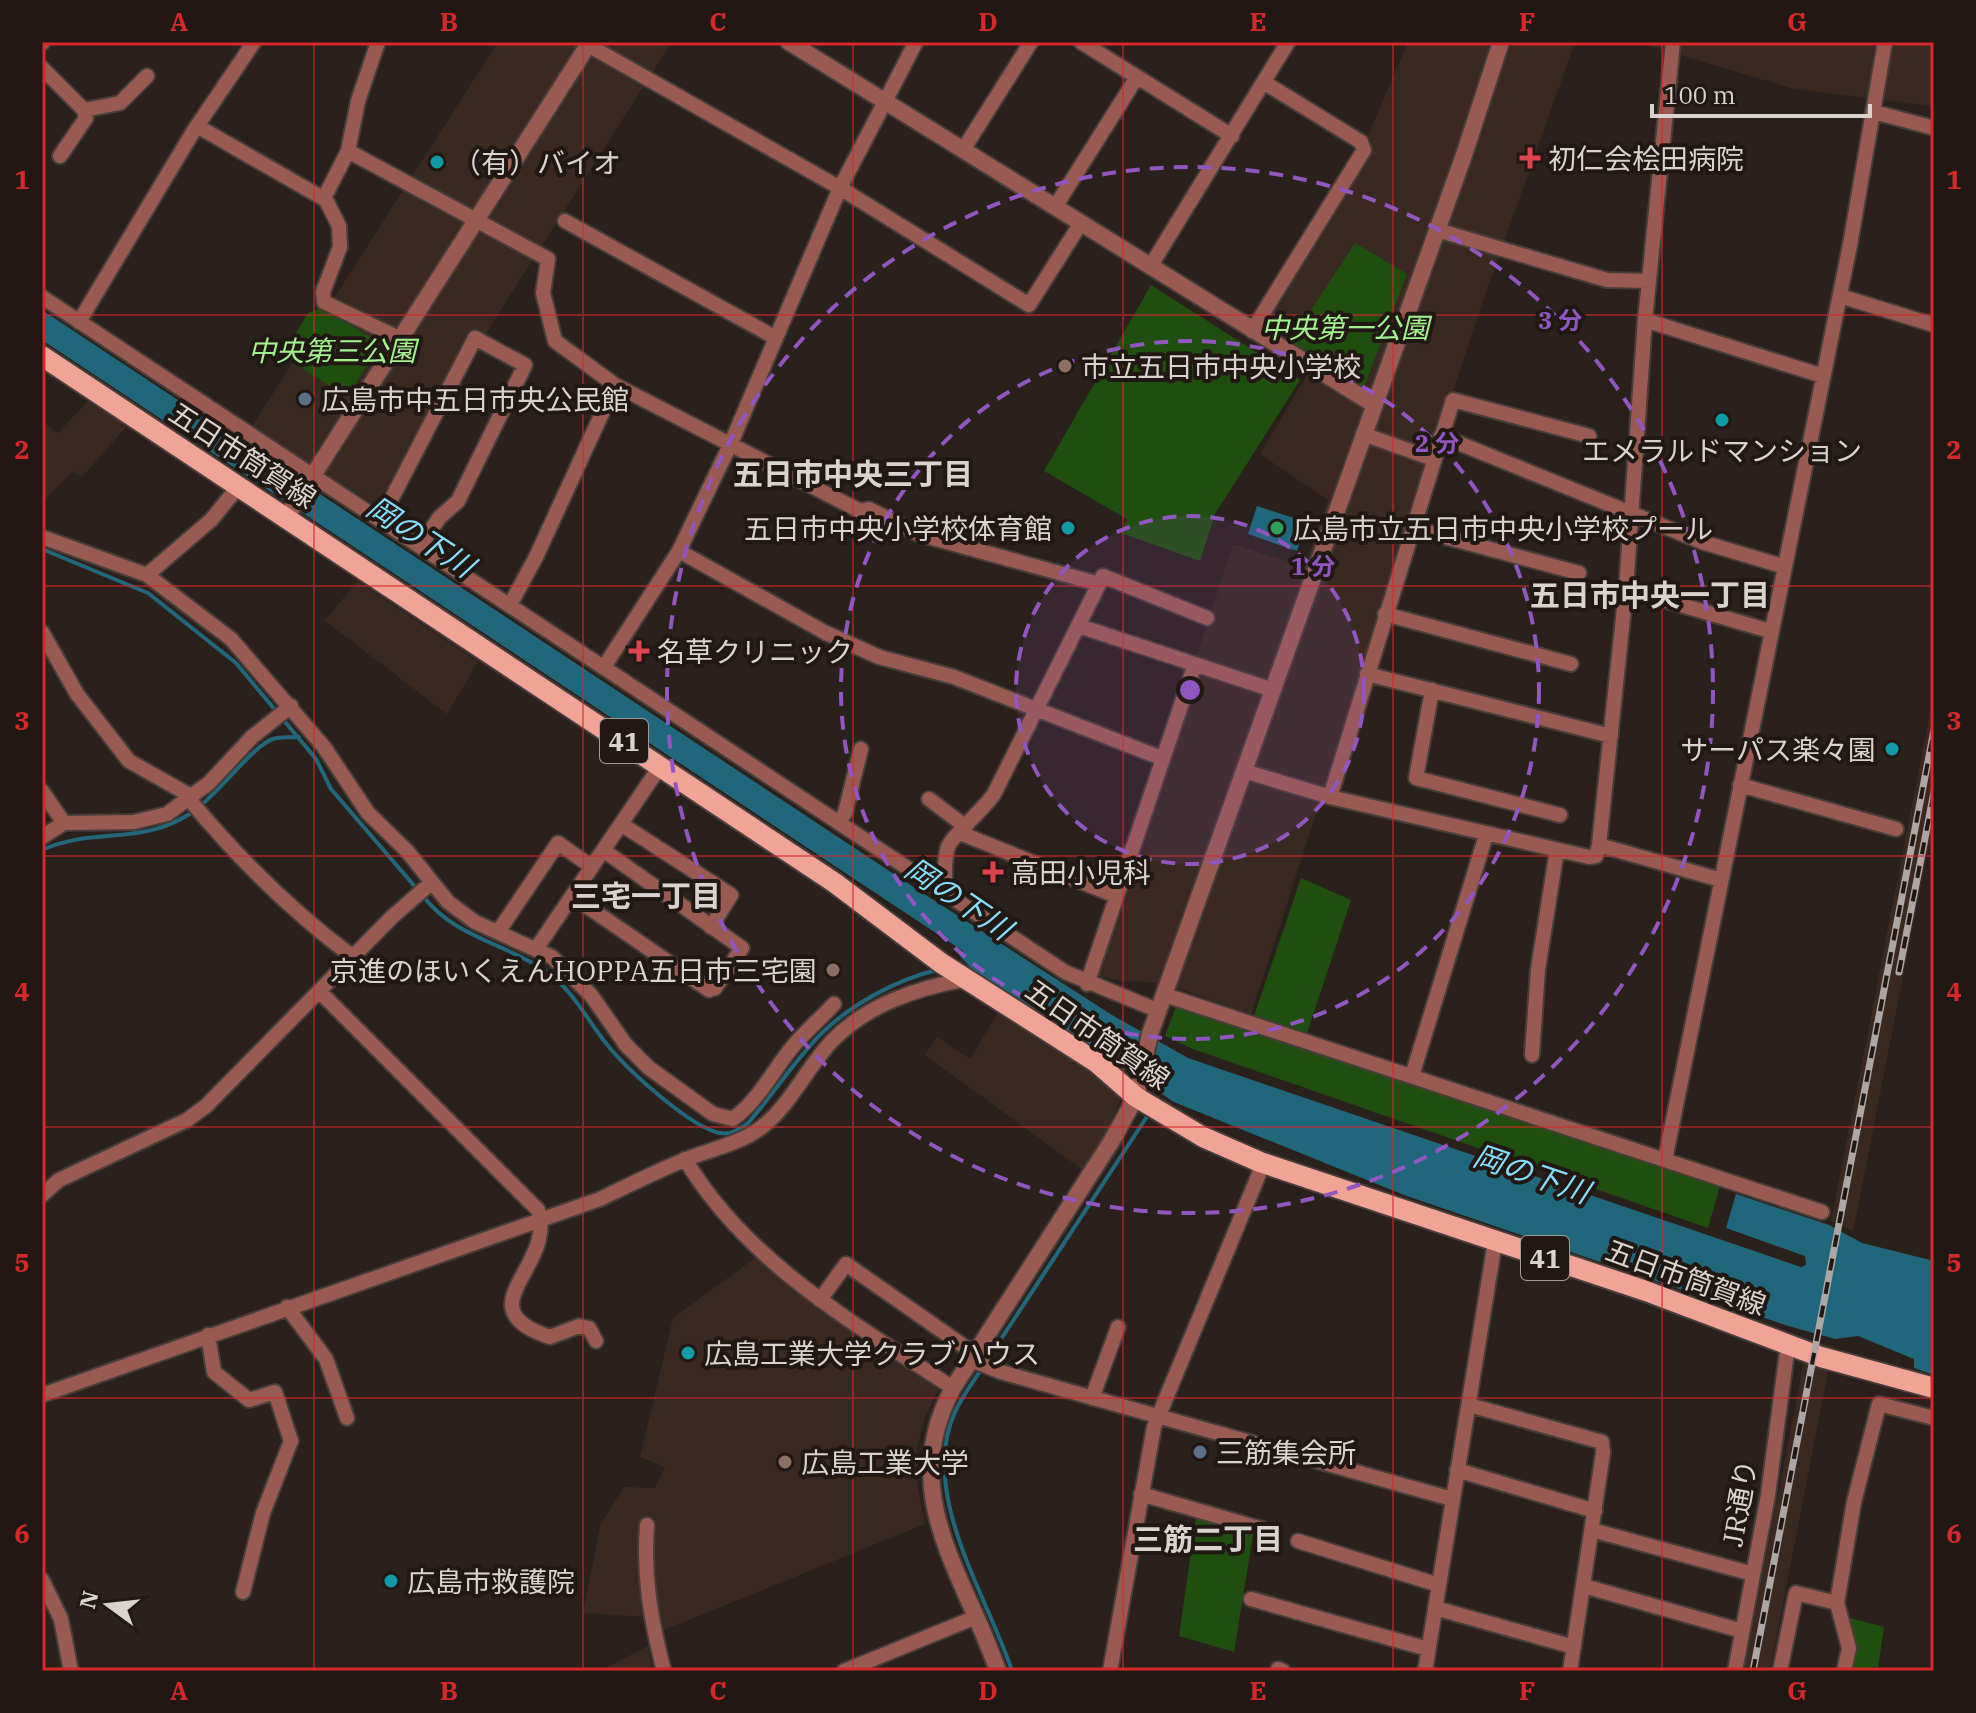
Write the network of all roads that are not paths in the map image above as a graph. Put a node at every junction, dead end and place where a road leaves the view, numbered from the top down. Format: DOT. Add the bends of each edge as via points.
graph roads {
  1 [pos="254,42"];
  2 [pos="378,42"];
  3 [pos="789,42"];
  4 [pos="916,42"];
  5 [pos="1031,42"];
  6 [pos="1081,42"];
  7 [pos="1288,42"];
  8 [pos="1501,42"];
  9 [pos="1673,42"];
  10 [pos="1885,42"];
  11 [pos="589,44"];
  12 [pos="42,68"];
  13 [pos="147,76"];
  14 [pos="1137,77"];
  15 [pos="1265,83"];
  16 [pos="885,102"];
  17 [pos="84,110"];
  18 [pos="1874,112"];
  19 [pos="197,126"];
  20 [pos="1934,128"];
  21 [pos="1232,136"];
  22 [pos="963,150"];
  23 [pos="348,151"];
  24 [pos="60,156"];
  25 [pos="840,188"];
  26 [pos="324,198"];
  27 [pos="1055,207"];
  28 [pos="565,221"];
  29 [pos="476,222"];
  30 [pos="1081,223"];
  31 [pos="1437,230"];
  32 [pos="1150,267"];
  33 [pos="1649,281"];
  34 [pos="1840,296"];
  35 [pos="42,297"];
  36 [pos="1645,320"];
  37 [pos="79,322"];
  38 [pos="1934,325"];
  39 [pos="1252,331"];
  40 [pos="776,338"];
  41 [pos="401,339"];
  42 [pos="42,356"];
  43 [pos="1823,376"];
  44 [pos="615,385"];
  45 [pos="1373,404"];
  46 [pos="1363,434"];
  47 [pos="1441,436"];
  48 [pos="1589,436"];
  49 [pos="731,443"];
  50 [pos="1433,459"];
  51 [pos="312,479"];
  52 [pos="239,486"];
  53 [pos="1633,512"];
  54 [pos="289,513"];
  55 [pos="381,519"];
  56 [pos="1412,528"];
  57 [pos="42,537"];
  58 [pos="421,545"];
  59 [pos="679,551"];
  60 [pos="1782,566"];
  61 [pos="1579,573"];
  62 [pos="147,575"];
  63 [pos="1099,584"];
  64 [pos="1626,589"];
  65 [pos="510,605"];
  66 [pos="1385,614"];
  67 [pos="1207,618"];
  68 [pos="1079,626"];
  69 [pos="1770,631"];
  70 [pos="42,632"];
  71 [pos="1195,664"];
  72 [pos="1571,664"];
  73 [pos="604,667"];
  74 [pos="1367,674"];
  75 [pos="1273,690"];
  76 [pos="1432,690"];
  77 [pos="290,708"];
  78 [pos="1036,710"];
  79 [pos="1611,736"];
  80 [pos="861,749"];
  81 [pos="1161,758"];
  82 [pos="661,765"];
  83 [pos="1244,771"];
  84 [pos="1740,785"];
  85 [pos="42,791"];
  86 [pos="1330,797"];
  87 [pos="929,799"];
  88 [pos="193,803"];
  89 [pos="1560,815"];
  90 [pos="839,822"];
  91 [pos="64,823"];
  92 [pos="621,824"];
  93 [pos="1896,829"];
  94 [pos="963,830"];
  95 [pos="1486,835"];
  96 [pos="42,837"];
  97 [pos="1599,845"];
  98 [pos="603,850"];
  99 [pos="1557,850"];
  100 [pos="592,867"];
  101 [pos="1721,880"];
  102 [pos="430,885"];
  103 [pos="945,892"];
  104 [pos="572,896"];
  105 [pos="1116,896"];
  106 [pos="711,927"];
  107 [pos="498,932"];
  108 [pos="536,949"];
  109 [pos="353,957"];
  110 [pos="964,977"];
  111 [pos="1087,984"];
  112 [pos="319,991"];
  113 [pos="1162,1003"];
  114 [pos="834,1004"];
  115 [pos="1532,1055"];
  116 [pos="1412,1076"];
  117 [pos="1147,1104"];
  118 [pos="739,1128"];
  119 [pos="685,1159"];
  120 [pos="1665,1160"];
  121 [pos="1260,1162"];
  122 [pos="42,1195"];
  123 [pos="1822,1212"];
  124 [pos="541,1220"];
  125 [pos="1495,1242"];
  126 [pos="820,1300"];
  127 [pos="287,1307"];
  128 [pos="1118,1327"];
  129 [pos="208,1335"];
  130 [pos="596,1341"];
  131 [pos="1788,1344"];
  132 [pos="974,1359"];
  133 [pos="953,1388"];
  134 [pos="1934,1389"];
  135 [pos="42,1395"];
  136 [pos="1092,1398"];
  137 [pos="1469,1405"];
  138 [pos="1159,1415"];
  139 [pos="1931,1416"];
  140 [pos="347,1418"];
  141 [pos="1457,1470"];
  142 [pos="1141,1494"];
  143 [pos="1452,1499"];
  144 [pos="1595,1511"];
  145 [pos="647,1525"];
  146 [pos="1262,1529"];
  147 [pos="1592,1530"];
  148 [pos="1298,1541"];
  149 [pos="1753,1574"];
  150 [pos="42,1580"];
  151 [pos="1439,1585"];
  152 [pos="1584,1586"];
  153 [pos="243,1592"];
  154 [pos="1251,1599"];
  155 [pos="1837,1603"];
  156 [pos="1435,1608"];
  157 [pos="976,1617"];
  158 [pos="1742,1631"];
  159 [pos="1574,1647"];
  160 [pos="1428,1649"];
  161 [pos="71,1671"];
  162 [pos="664,1671"];
  163 [pos="844,1671"];
  164 [pos="998,1671"];
  165 [pos="1110,1671"];
  166 [pos="1425,1671"];
  167 [pos="1570,1671"];
  168 [pos="1735,1671"];
  169 [pos="1780,1671"];
  170 [pos="1844,1671"];
  1 -- 19 [label="street"];
  2 -- 23 [label="street"];
  3 -- 16 [label="street"];
  4 -- 16 [label="street"];
  5 -- 22 [label="street"];
  6 -- 14 [label="street"];
  7 -- 15 [label="street"];
  8 -- 31 [label="street"];
  9 -- 33 [label="street"];
  10 -- 18 [label="street"];
  11 -- 25 [label="street"];
  11 -- 29 [label="street"];
  12 -- 17 [label="street"];
  13 -- 17 [label="street" via="120,103"];
  14 -- 21 [label="street"];
  14 -- 27 [label="street"];
  15 -- 21 [label="street"];
  15 -- 39 [label="street" via="1361,142 1364,150"];
  16 -- 22 [label="street"];
  16 -- 25 [label="street"];
  17 -- 24 [label="street" via="86,118"];
  18 -- 20 [label="street"];
  18 -- 34 [label="street"];
  19 -- 26 [label="street"];
  19 -- 37 [label="street"];
  21 -- 32 [label="street"];
  22 -- 27 [label="street"];
  23 -- 26 [label="street"];
  23 -- 29 [label="street"];
  25 -- 30 [label="street" via="1029,305"];
  25 -- 40 [label="street"];
  26 -- 41 [label="street" via="336,216 340,247 324,302"];
  27 -- 30 [label="street"];
  28 -- 40 [label="street"];
  29 -- 41 [label="street"];
  29 -- 44 [label="street" via="548,259 543,293 555,341"];
  30 -- 32 [label="street"];
  31 -- 33 [label="street" via="1607,280"];
  31 -- 45 [label="street"];
  32 -- 39 [label="street"];
  33 -- 36 [label="street"];
  34 -- 38 [label="street"];
  34 -- 43 [label="street"];
  35 -- 37 [label="street"];
  36 -- 43 [label="street"];
  36 -- 53 [label="street"];
  37 -- 51 [label="street"];
  39 -- 45 [label="street"];
  40 -- 49 [label="street"];
  41 -- 51 [label="street"];
  42 -- 52 [label="main road, 五日市筒賀線 / 41"];
  43 -- 60 [label="street"];
  44 -- 49 [label="street"];
  44 -- 65 [label="street"];
  45 -- 46 [label="street"];
  46 -- 50 [label="street"];
  46 -- 75 [label="street"];
  47 -- 48 [label="street" via="1453,400"];
  47 -- 50 [label="street"];
  47 -- 53 [label="street"];
  49 -- 59 [label="street"];
  49 -- 63 [label="street" via="860,511 869,509 918,534"];
  50 -- 56 [label="street"];
  51 -- 54 [label="street"];
  51 -- 55 [label="street"];
  52 -- 54 [label="main road, 五日市筒賀線 / 41"];
  52 -- 62 [label="street" via="211,520"];
  53 -- 60 [label="street" via="1702,542"];
  53 -- 64 [label="street"];
  54 -- 82 [label="main road, 五日市筒賀線 / 41"];
  55 -- 58 [label="street"];
  55 -- 58 [label="street" via="475,338 525,365 458,501"];
  56 -- 61 [label="street"];
  56 -- 66 [label="street"];
  57 -- 62 [label="street"];
  58 -- 65 [label="street"];
  59 -- 73 [label="street"];
  59 -- 78 [label="street" via="879,657 954,677"];
  60 -- 69 [label="street"];
  62 -- 77 [label="street" via="231,639"];
  63 -- 67 [label="street" via="1103,576"];
  63 -- 68 [label="street"];
  64 -- 69 [label="street"];
  64 -- 79 [label="street"];
  65 -- 73 [label="street"];
  66 -- 72 [label="street"];
  66 -- 74 [label="street"];
  68 -- 71 [label="street"];
  68 -- 78 [label="street"];
  69 -- 84 [label="street"];
  70 -- 88 [label="street" via="77,694 129,761"];
  71 -- 75 [label="street"];
  71 -- 81 [label="street"];
  73 -- 90 [label="street"];
  74 -- 76 [label="street"];
  74 -- 86 [label="street"];
  75 -- 83 [label="street"];
  76 -- 79 [label="street"];
  76 -- 89 [label="street" via="1416,778"];
  77 -- 88 [label="street" via="252,737"];
  77 -- 102 [label="street"];
  78 -- 81 [label="street"];
  78 -- 94 [label="street" via="994,794"];
  79 -- 97 [label="street"];
  80 -- 90 [label="street"];
  81 -- 105 [label="street"];
  82 -- 92 [label="street"];
  82 -- 110 [label="main road, 五日市筒賀線 / 41"];
  83 -- 86 [label="street"];
  83 -- 113 [label="street"];
  84 -- 93 [label="street"];
  84 -- 101 [label="street"];
  85 -- 91 [label="street"];
  86 -- 95 [label="street"];
  87 -- 94 [label="street"];
  88 -- 91 [label="street" via="149,819"];
  88 -- 109 [label="street" via="281,898"];
  90 -- 103 [label="street"];
  91 -- 96 [label="street"];
  92 -- 98 [label="street"];
  92 -- 106 [label="street" via="731,895"];
  94 -- 103 [label="street" via="947,848"];
  94 -- 105 [label="street"];
  95 -- 99 [label="street"];
  95 -- 116 [label="street"];
  97 -- 99 [label="street" via="1593,857"];
  97 -- 101 [label="street"];
  98 -- 100 [label="street"];
  98 -- 106 [label="street"];
  99 -- 115 [label="street" via="1540,956"];
  100 -- 104 [label="street"];
  100 -- 107 [label="street" via="558,843"];
  101 -- 120 [label="street"];
  102 -- 107 [label="street" via="459,912"];
  102 -- 109 [label="street"];
  103 -- 111 [label="street"];
  104 -- 106 [label="street" via="709,990 742,948"];
  104 -- 108 [label="street"];
  105 -- 111 [label="street"];
  107 -- 108 [label="street"];
  108 -- 118 [label="street" via="567,969 649,1068"];
  109 -- 112 [label="street"];
  110 -- 117 [label="main road, 五日市筒賀線 / 41" via="1096,1062"];
  110 -- 118 [label="street" via="896,997 846,1029 782,1108"];
  111 -- 113 [label="street"];
  112 -- 122 [label="street" via="234,1080 187,1120 59,1180"];
  112 -- 124 [label="street" via="538,1210"];
  113 -- 116 [label="street"];
  113 -- 117 [label="street" via="1139,1068"];
  114 -- 118 [label="street" via="792,1047"];
  116 -- 120 [label="street"];
  117 -- 121 [label="main road, 五日市筒賀線 / 41"];
  117 -- 132 [label="street" via="1093,1170"];
  118 -- 119 [label="street"];
  119 -- 124 [label="street"];
  119 -- 126 [label="street" via="760,1249"];
  120 -- 123 [label="street"];
  121 -- 125 [label="main road, 五日市筒賀線 / 41"];
  121 -- 138 [label="street"];
  124 -- 127 [label="street"];
  124 -- 130 [label="street" via="536,1252 511,1294 510,1309 539,1333 550,1337 579,1326 594,1332"];
  125 -- 131 [label="main road, 五日市筒賀線 / 41"];
  125 -- 137 [label="street"];
  126 -- 132 [label="street" via="846,1264"];
  126 -- 133 [label="street"];
  127 -- 129 [label="street"];
  127 -- 140 [label="street" via="326,1359"];
  128 -- 136 [label="street"];
  129 -- 135 [label="street"];
  129 -- 153 [label="street" via="214,1372 249,1400 275,1392 291,1441 263,1513"];
  131 -- 134 [label="main road, 五日市筒賀線 / 41"];
  131 -- 149 [label="street, JR通り"];
  132 -- 133 [label="street"];
  132 -- 136 [label="street"];
  133 -- 157 [label="street" via="934,1430 930,1486 942,1541"];
  134 -- 139 [label="street"];
  136 -- 138 [label="street"];
  137 -- 141 [label="street"];
  137 -- 144 [label="street" via="1602,1442"];
  138 -- 142 [label="street"];
  138 -- 143 [label="street"];
  139 -- 155 [label="street" via="1879,1404 1854,1502"];
  141 -- 143 [label="street"];
  141 -- 144 [label="street"];
  142 -- 146 [label="street"];
  142 -- 165 [label="street"];
  143 -- 151 [label="street"];
  144 -- 147 [label="street"];
  145 -- 162 [label="street" via="644,1561 650,1619"];
  147 -- 149 [label="street"];
  147 -- 152 [label="street"];
  148 -- 151 [label="street"];
  149 -- 158 [label="street, JR通り"];
  150 -- 161 [label="street" via="61,1619"];
  151 -- 156 [label="street"];
  152 -- 158 [label="street"];
  152 -- 159 [label="street"];
  154 -- 160 [label="street"];
  155 -- 169 [label="street" via="1796,1593"];
  155 -- 170 [label="street" via="1849,1648"];
  156 -- 159 [label="street"];
  156 -- 160 [label="street"];
  157 -- 163 [label="street"];
  157 -- 164 [label="street"];
  158 -- 168 [label="street, JR通り"];
  159 -- 167 [label="street"];
  160 -- 166 [label="street"];
}
